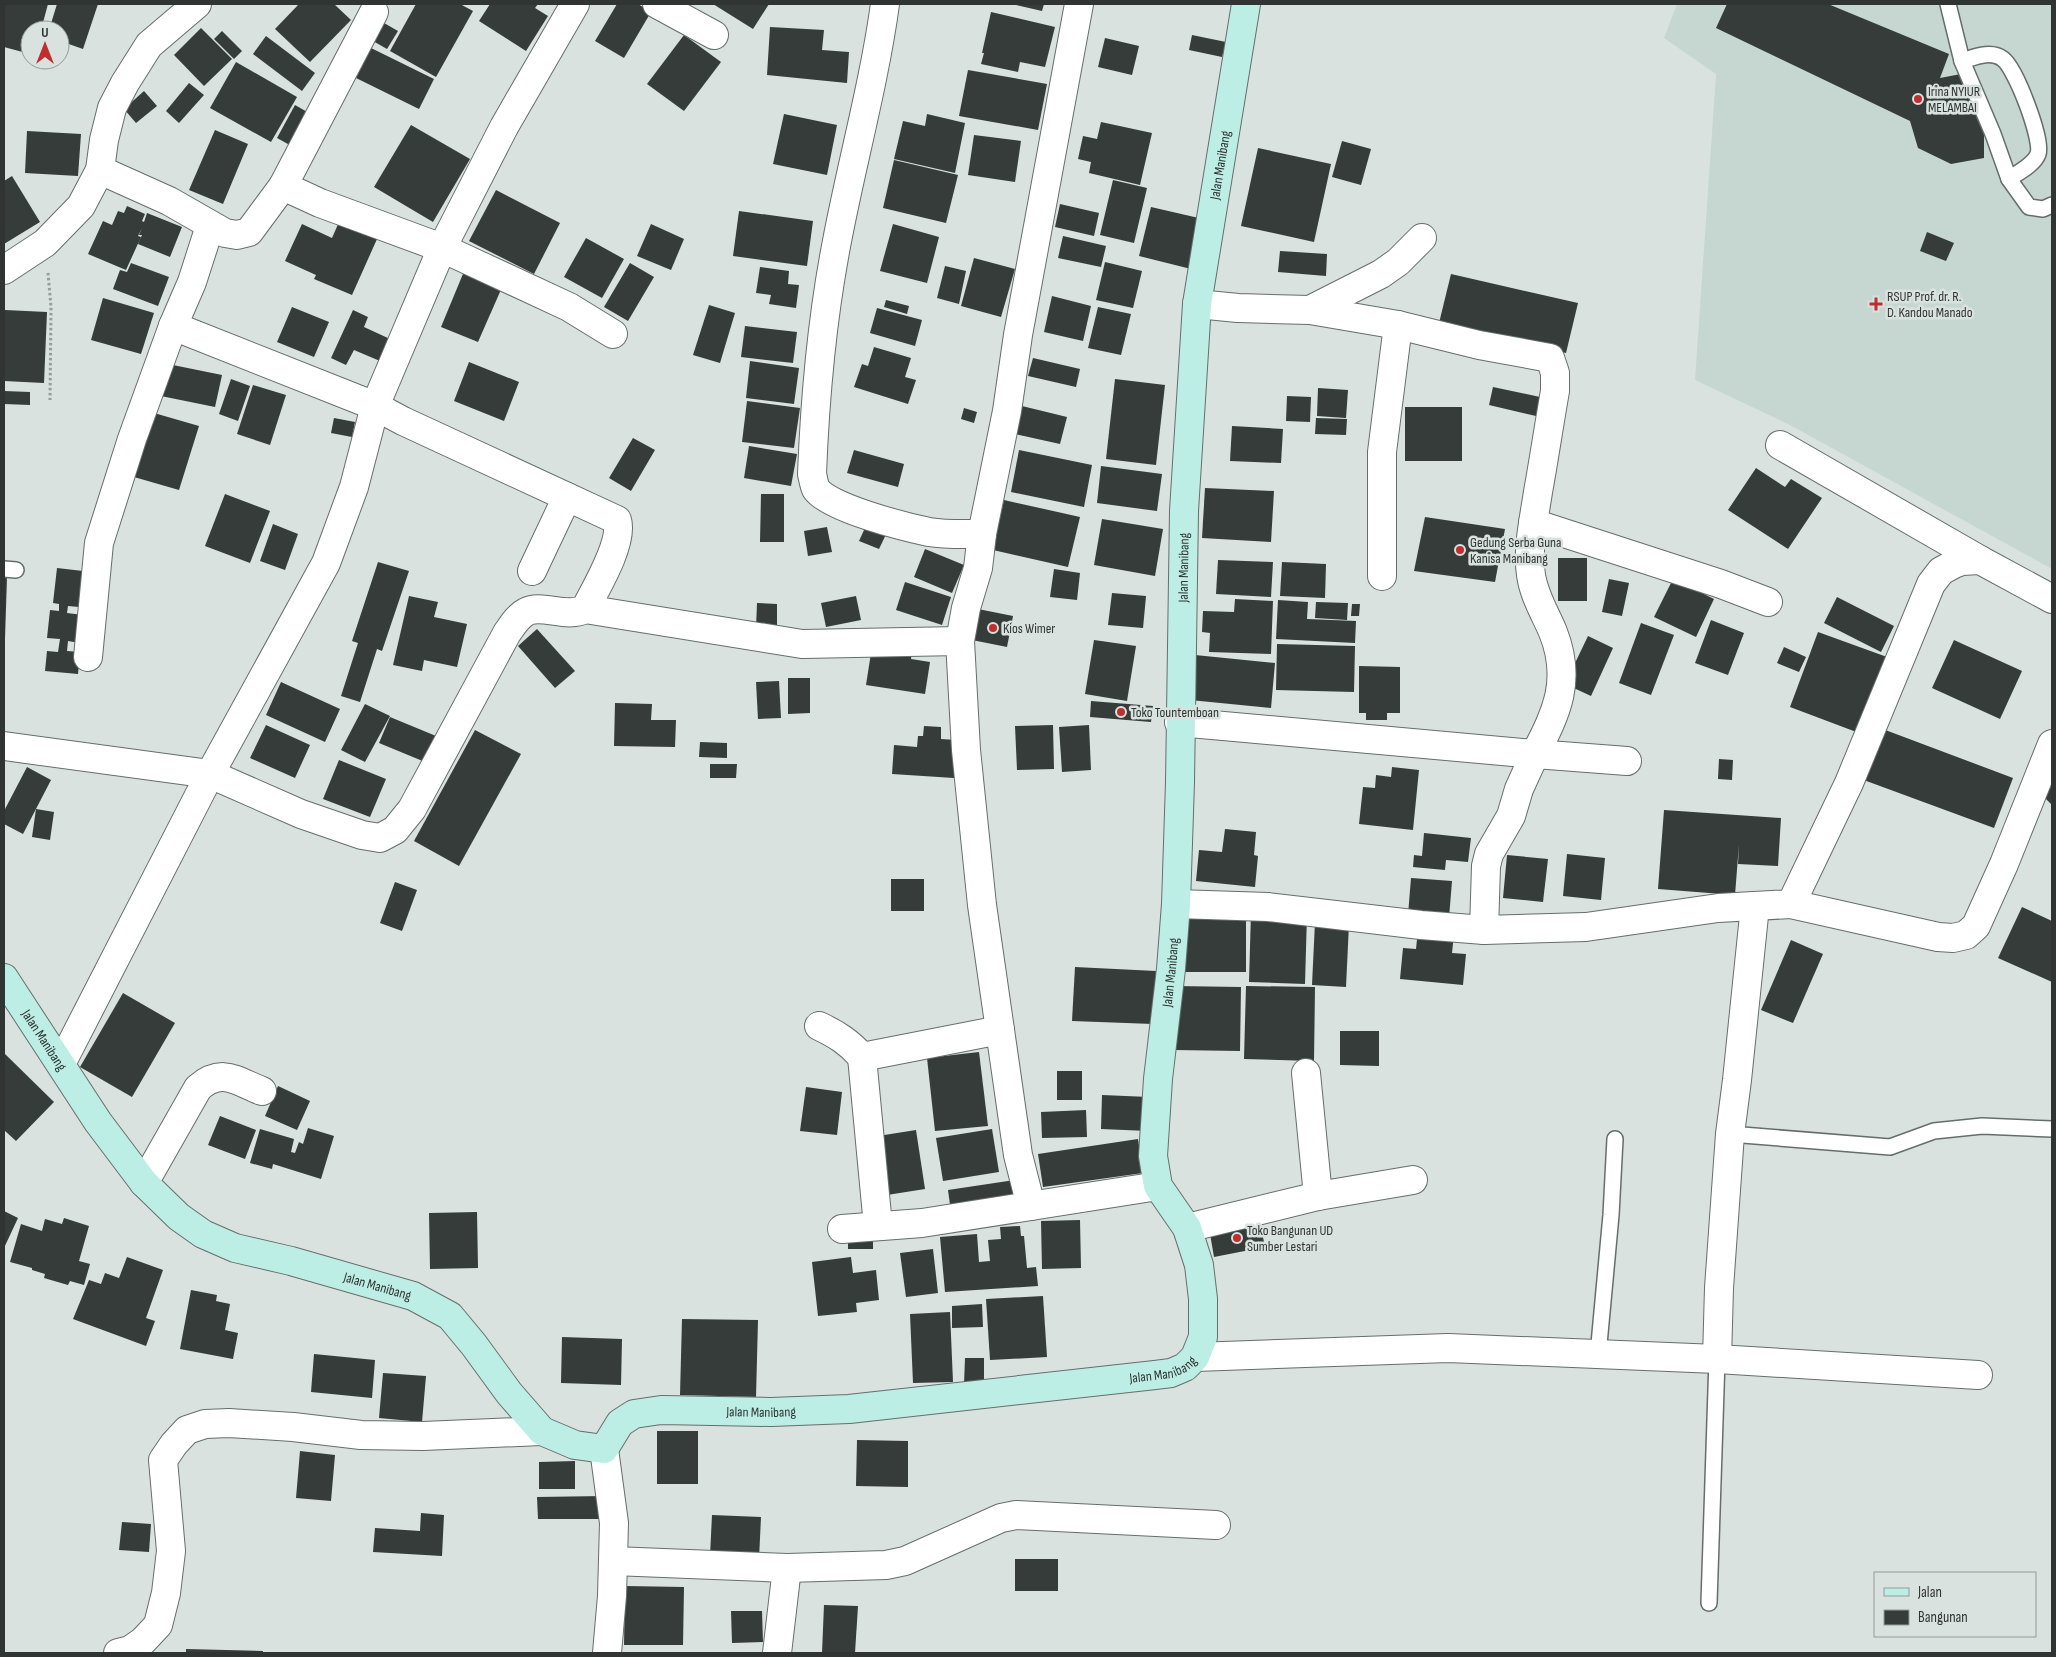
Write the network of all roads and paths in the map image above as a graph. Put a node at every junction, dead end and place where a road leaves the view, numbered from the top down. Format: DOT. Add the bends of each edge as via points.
graph roads {
  1 [pos="197,4"];
  2 [pos="576,4"];
  3 [pos="657,4"];
  4 [pos="885,4"];
  5 [pos="1079,4"];
  6 [pos="1246,4"];
  7 [pos="1948,4"];
  8 [pos="374,12"];
  9 [pos="714,35"];
  10 [pos="1962,61"];
  11 [pos="100,170"];
  12 [pos="2008,179"];
  13 [pos="283,186"];
  14 [pos="2052,205"];
  15 [pos="210,226"];
  16 [pos="1422,238"];
  17 [pos="45,243"];
  18 [pos="442,248"];
  19 [pos="4,270"];
  20 [pos="1197,304"];
  21 [pos="1310,310"];
  22 [pos="1398,325"];
  23 [pos="173,326"];
  24 [pos="613,334"];
  25 [pos="50,400"];
  26 [pos="375,406"];
  27 [pos="1780,445"];
  28 [pos="567,497"];
  29 [pos="1533,523"];
  30 [pos="982,534"];
  31 [pos="1980,560"];
  32 [pos="532,571"];
  33 [pos="1382,576"];
  34 [pos="2052,599"];
  35 [pos="1768,602"];
  36 [pos="585,609"];
  37 [pos="960,642"];
  38 [pos="88,657"];
  39 [pos="1179,722"];
  40 [pos="2052,744"];
  41 [pos="4,746"];
  42 [pos="1535,754"];
  43 [pos="1627,761"];
  44 [pos="210,774"];
  45 [pos="1176,904"];
  46 [pos="1791,904"];
  47 [pos="1755,906"];
  48 [pos="1484,930"];
  49 [pos="4,978"];
  50 [pos="819,1026"];
  51 [pos="1000,1030"];
  52 [pos="862,1057"];
  53 [pos="61,1064"];
  54 [pos="1306,1073"];
  55 [pos="262,1091"];
  56 [pos="2052,1129"];
  57 [pos="1730,1134"];
  58 [pos="1616,1139"];
  59 [pos="1413,1180"];
  60 [pos="144,1183"];
  61 [pos="1158,1186"];
  62 [pos="1318,1196"];
  63 [pos="1031,1206"];
  64 [pos="878,1226"];
  65 [pos="1187,1228"];
  66 [pos="842,1229"];
  67 [pos="1598,1355"];
  68 [pos="1195,1356"];
  69 [pos="1717,1359"];
  70 [pos="1978,1375"];
  71 [pos="542,1431"];
  72 [pos="604,1448"];
  73 [pos="1216,1525"];
  74 [pos="613,1562"];
  75 [pos="787,1568"];
  76 [pos="1709,1604"];
  77 [pos="118,1653"];
  78 [pos="607,1653"];
  79 [pos="777,1653"];
  1 -- 11 [label="street" via="149,45 124,82 112,108"];
  2 -- 18 [label="street" via="504,128"];
  3 -- 9 [label="street"];
  4 -- 30 [label="street" via="830,282 818,366 812,474 816,489 831,501 851,509 930,532"];
  5 -- 30 [label="street"];
  6 -- 20 [label="street, Jalan Manibang"];
  7 -- 10 [label="lane"];
  8 -- 13 [label="street"];
  10 -- 12 [label="lane"];
  10 -- 12 [label="lane" via="1988,54 2003,58 2015,74 2039,141 2038,155"];
  11 -- 15 [label="street" via="169,201"];
  11 -- 17 [label="street" via="81,206"];
  12 -- 14 [label="lane" via="2029,207 2043,209"];
  13 -- 15 [label="street" via="249,232 225,233"];
  13 -- 18 [label="street"];
  15 -- 23 [label="street" via="192,282"];
  16 -- 21 [label="street" via="1381,274"];
  17 -- 19 [label="street"];
  17 -- 25 [label="path" via="51,307"];
  18 -- 24 [label="street" via="569,307"];
  18 -- 26 [label="street"];
  20 -- 21 [label="street"];
  20 -- 39 [label="street, Jalan Manibang" via="1184,511"];
  21 -- 22 [label="street"];
  22 -- 29 [label="street" via="1550,358 1555,373 1555,391"];
  22 -- 33 [label="street" via="1382,452"];
  23 -- 26 [label="street"];
  23 -- 38 [label="street" via="99,543"];
  26 -- 28 [label="street"];
  26 -- 44 [label="street" via="354,486 326,562"];
  27 -- 31 [label="street"];
  28 -- 32 [label="street"];
  28 -- 36 [label="street" via="617,520 619,526 613,552"];
  29 -- 35 [label="street"];
  29 -- 42 [label="street" via="1531,576 1553,634 1562,671 1562,691 1556,713"];
  30 -- 37 [label="street" via="978,568"];
  31 -- 34 [label="street"];
  31 -- 46 [label="street" via="1954,564 1941,571 1931,584 1849,783"];
  36 -- 37 [label="street" via="802,644"];
  36 -- 44 [label="street" via="579,612 526,611 516,621 412,809 395,830 380,838 362,836 301,814"];
  37 -- 51 [label="street" via="966,750 982,905"];
  39 -- 42 [label="street"];
  39 -- 45 [label="street, Jalan Manibang"];
  40 -- 46 [label="street" via="2004,864 1976,926 1966,935 1938,938"];
  41 -- 44 [label="street"];
  42 -- 43 [label="street"];
  42 -- 48 [label="street" via="1511,816 1489,854"];
  44 -- 53 [label="street"];
  45 -- 48 [label="street" via="1268,907"];
  45 -- 61 [label="street, Jalan Manibang" via="1154,1120 1153,1156"];
  46 -- 47 [label="street"];
  47 -- 48 [label="street" via="1718,908 1586,927"];
  47 -- 57 [label="street"];
  49 -- 53 [label="street, Jalan Manibang"];
  50 -- 52 [label="street" via="851,1044"];
  51 -- 52 [label="street"];
  51 -- 63 [label="street" via="1018,1155"];
  52 -- 64 [label="street"];
  53 -- 60 [label="street, Jalan Manibang" via="98,1122"];
  54 -- 62 [label="street"];
  55 -- 60 [label="street" via="222,1075 209,1079 198,1088"];
  56 -- 57 [label="lane" via="1982,1126 1934,1131 1890,1148"];
  57 -- 69 [label="street"];
  58 -- 67 [label="lane"];
  59 -- 62 [label="street"];
  60 -- 71 [label="street, Jalan Manibang" via="203,1234 235,1248 413,1296 450,1316"];
  61 -- 63 [label="street"];
  61 -- 65 [label="street, Jalan Manibang"];
  62 -- 65 [label="street"];
  63 -- 64 [label="street" via="922,1223"];
  64 -- 66 [label="street"];
  65 -- 68 [label="street, Jalan Manibang" via="1199,1265 1203,1299 1203,1337"];
  67 -- 68 [label="street" via="1448,1348"];
  67 -- 69 [label="street"];
  68 -- 72 [label="street, Jalan Manibang" via="1185,1367 1155,1376 849,1409 771,1412 661,1410 634,1414 620,1423"];
  69 -- 70 [label="street"];
  69 -- 76 [label="lane"];
  71 -- 72 [label="street, Jalan Manibang" via="576,1445"];
  71 -- 77 [label="street" via="370,1435 229,1423 205,1424 187,1430 163,1460 171,1551 158,1625 143,1641"];
  72 -- 74 [label="street" via="614,1523"];
  73 -- 75 [label="street" via="1006,1516 896,1563"];
  74 -- 75 [label="street"];
  74 -- 78 [label="street"];
  75 -- 79 [label="street"];
}
